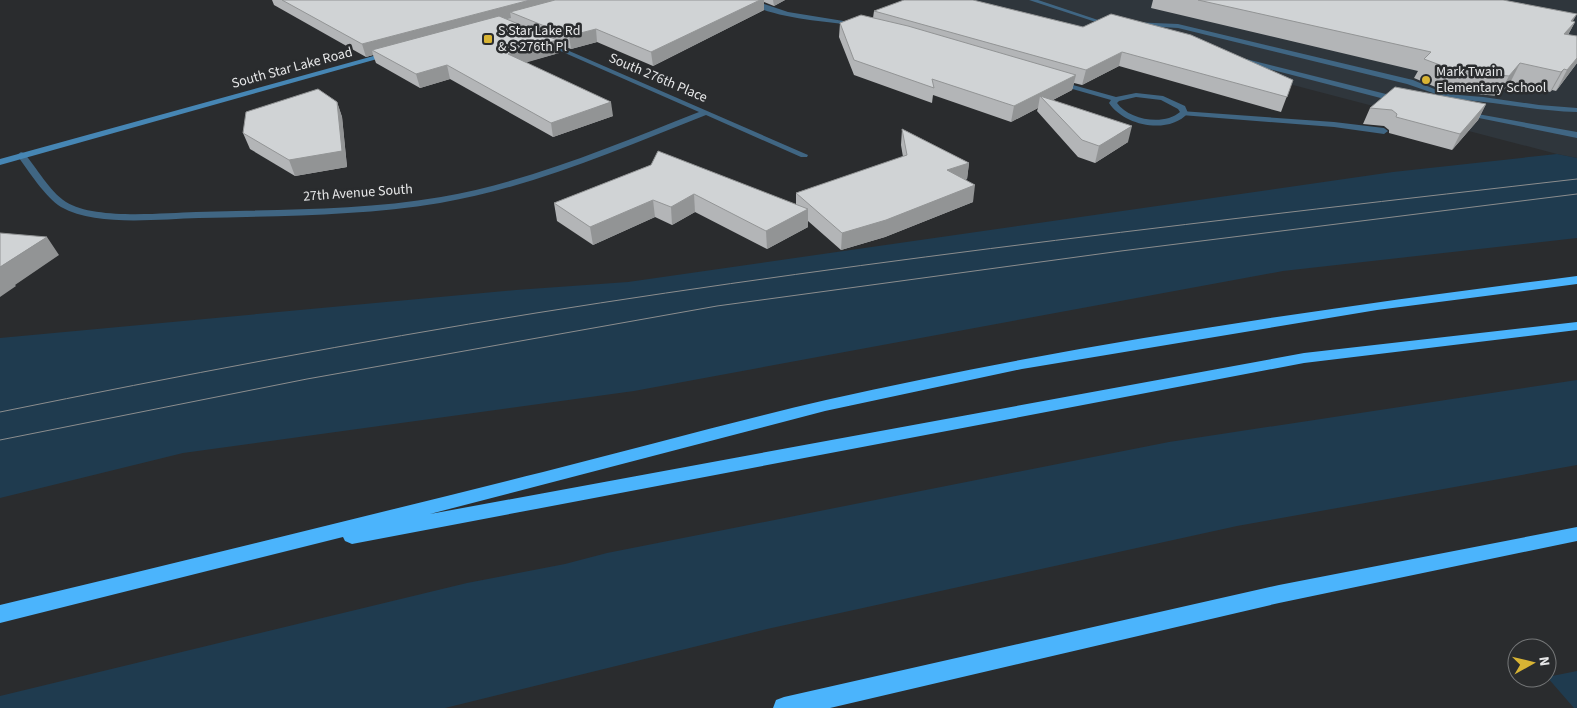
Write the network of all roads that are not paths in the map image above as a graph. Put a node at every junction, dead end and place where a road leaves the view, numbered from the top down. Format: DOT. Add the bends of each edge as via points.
graph roads {
  1 [pos="747,0"];
  2 [pos="1032,0"];
  3 [pos="1110,25"];
  4 [pos="870,27"];
  5 [pos="1139,33"];
  6 [pos="538,39"];
  7 [pos="396,53"];
  8 [pos="1226,55"];
  9 [pos="1052,80"];
  10 [pos="1447,95"];
  11 [pos="1116,99"];
  12 [pos="1408,100"];
  13 [pos="1427,106"];
  14 [pos="1577,110"];
  15 [pos="1455,111"];
  16 [pos="707,112"];
  17 [pos="1184,113"];
  18 [pos="1384,131"];
  19 [pos="1577,136"];
  20 [pos="21,155"];
  21 [pos="804,155"];
  22 [pos="0,162"];
  23 [pos="1577,280"];
  24 [pos="1577,326"];
  25 [pos="1577,534"];
  26 [pos="215,562"];
  27 [pos="0,614"];
  28 [pos="784,708"];
  1 -- 4 [label="street" via="789,15"];
  2 -- 3 [label="street"];
  3 -- 5 [label="street"];
  3 -- 10 [label="street" via="1178,26 1410,82"];
  6 -- 16 [label="street, South 276th Place"];
  7 -- 20 [label="street, South Star Lake Road"];
  8 -- 12 [label="street"];
  9 -- 11 [label="street"];
  10 -- 13 [label="street" via="1418,101"];
  10 -- 14 [label="street" via="1492,99 1547,110"];
  11 -- 17 [label="street" via="1136,95 1156,97 1174,102"];
  11 -- 17 [label="street" via="1113,103 1121,114 1146,121 1173,121"];
  15 -- 19 [label="street"];
  16 -- 20 [label="street, 27th Avenue South" via="552,170 476,193 342,210 115,216 81,212 62,203"];
  16 -- 21 [label="street, South 276th Place"];
  17 -- 18 [label="street" via="1345,124"];
  20 -- 22 [label="street, South Star Lake Road"];
  23 -- 26 [label="highway" via="1377,306 1022,364 825,406"];
  24 -- 26 [label="highway" via="1304,358"];
  25 -- 28 [label="highway" via="1279,594"];
  26 -- 27 [label="highway"];
}
